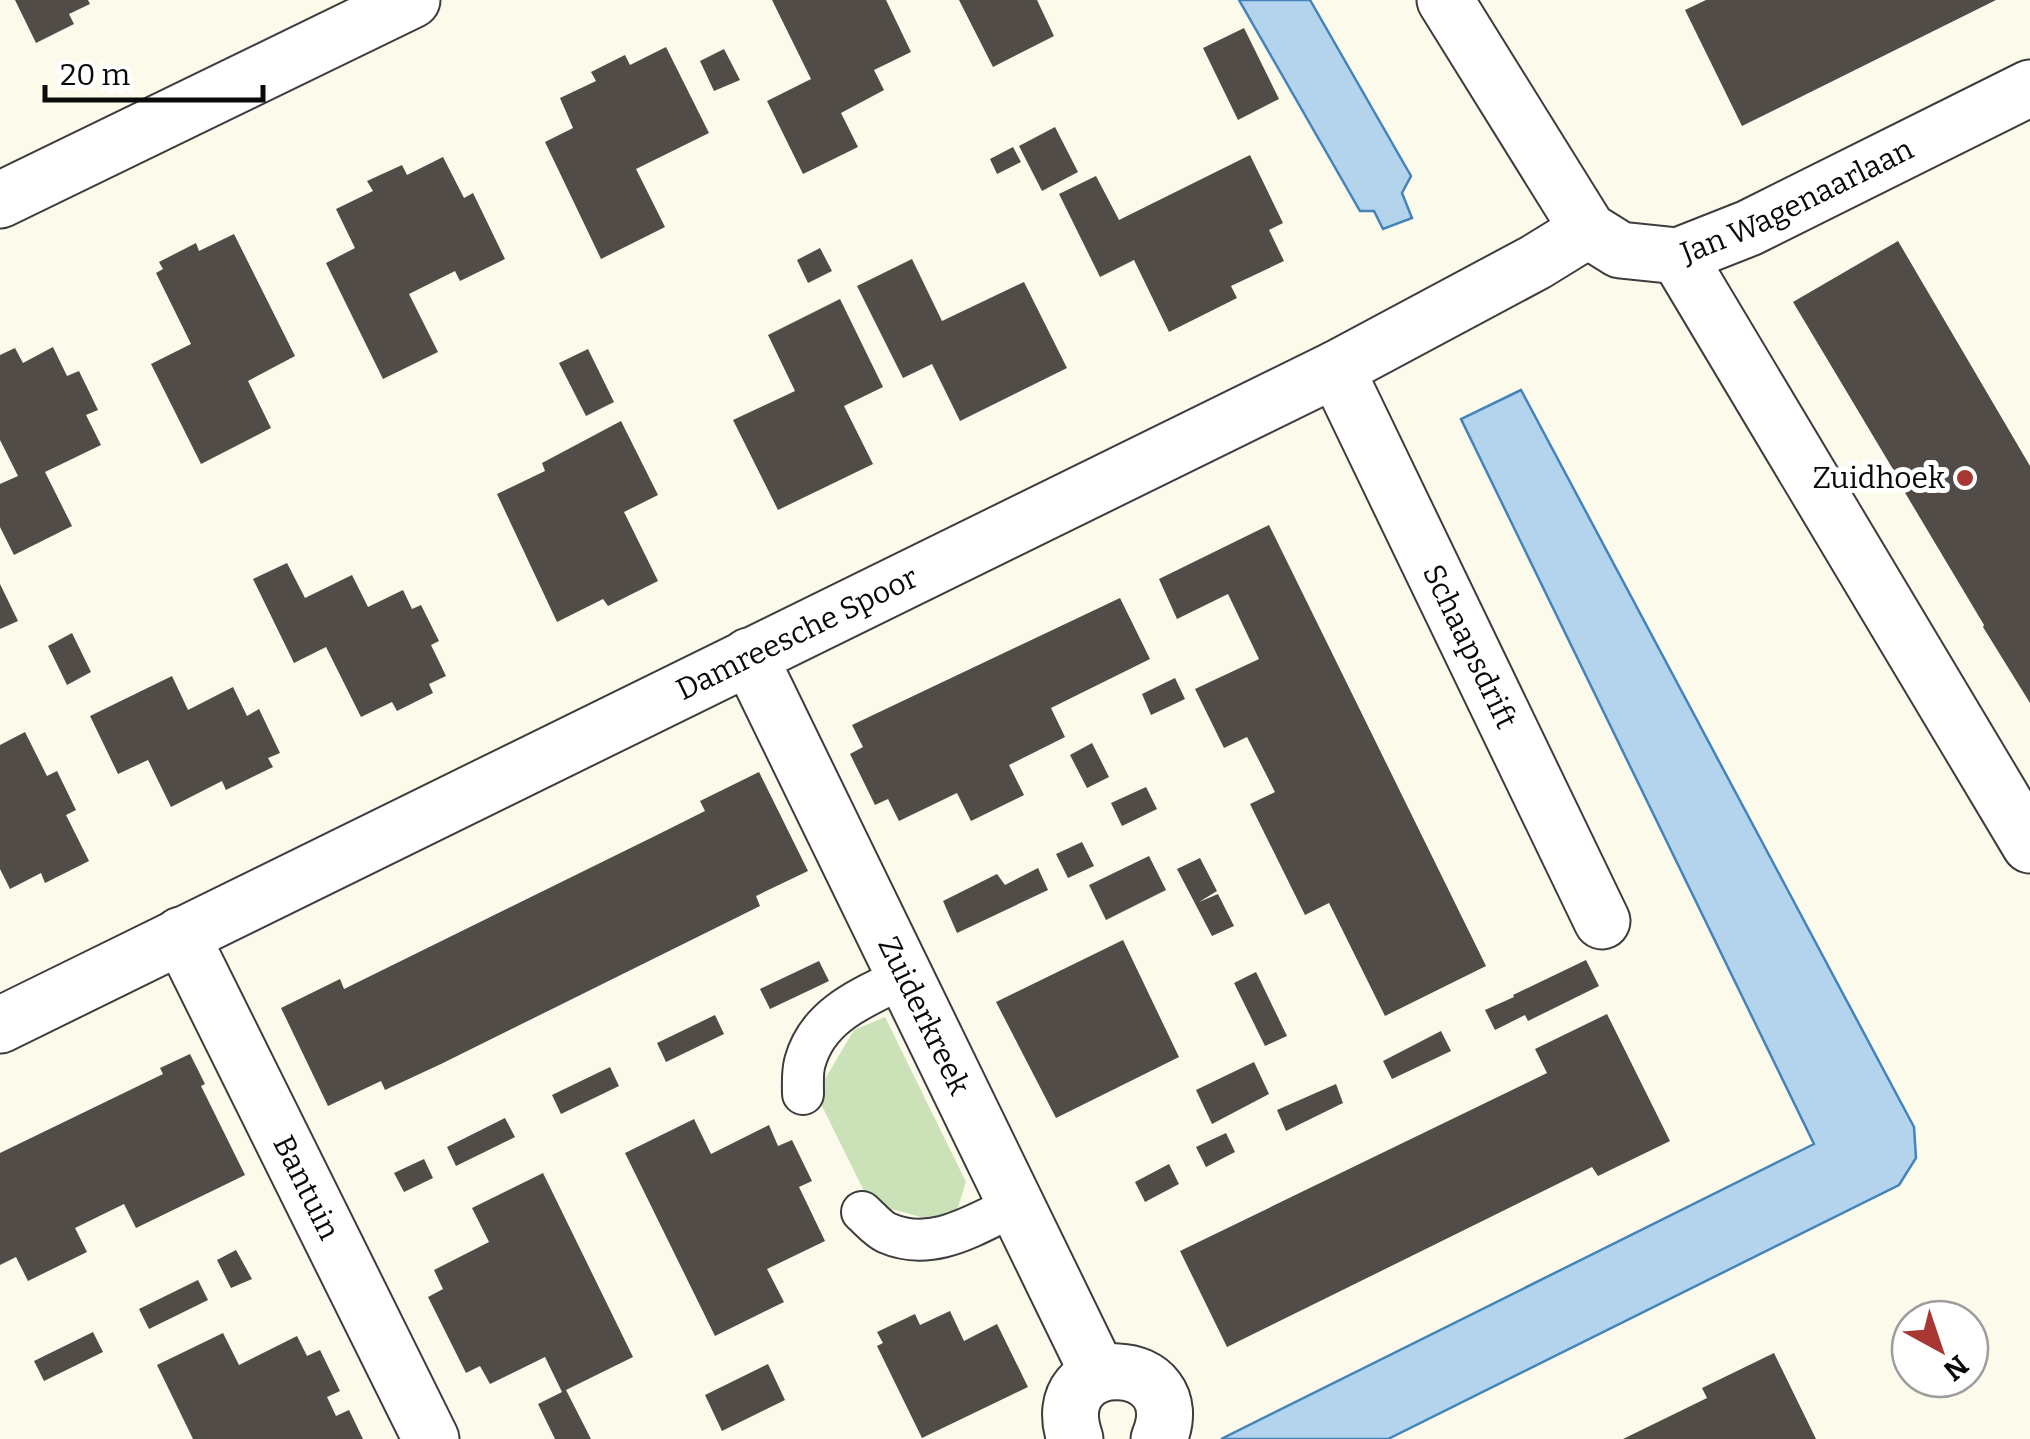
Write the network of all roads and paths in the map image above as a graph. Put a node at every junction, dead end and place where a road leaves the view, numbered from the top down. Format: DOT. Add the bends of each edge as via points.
graph roads {
  1 [pos="412,0"];
  2 [pos="1445,0"];
  3 [pos="2030,88"];
  4 [pos="0,200"];
  5 [pos="1588,230"];
  6 [pos="1678,256"];
  7 [pos="1336,369"];
  8 [pos="749,656"];
  9 [pos="2030,845"];
  10 [pos="1602,921"];
  11 [pos="181,935"];
  12 [pos="905,977"];
  13 [pos="0,1025"];
  14 [pos="803,1094"];
  15 [pos="1016,1205"];
  16 [pos="862,1212"];
  17 [pos="1098,1373"];
  18 [pos="433,1439"];
  19 [pos="468,1439"];
  20 [pos="1075,1439"];
  21 [pos="1159,1439"];
  1 -- 4 [label="street"];
  2 -- 5 [label="street"];
  3 -- 6 [label="street, Jan Wagenaarlaan" via="1749,228"];
  5 -- 6 [label="street, Jan Wagenaarlaan" via="1620,250"];
  5 -- 7 [label="street, Damreesche Spoor"];
  6 -- 9 [label="street"];
  7 -- 8 [label="street, Damreesche Spoor"];
  7 -- 10 [label="street, Schaapsdrift"];
  8 -- 11 [label="street, Damreesche Spoor"];
  8 -- 12 [label="street, Zuiderkreek"];
  11 -- 13 [label="street, Damreesche Spoor"];
  11 -- 18 [label="street, Bantuin"];
  12 -- 14 [label="lane" via="845,1007 816,1034 804,1065"];
  12 -- 15 [label="street, Zuiderkreek"];
  15 -- 16 [label="lane" via="946,1238 914,1241 884,1232"];
  15 -- 17 [label="street, Zuiderkreek"];
  17 -- 20 [label="street" via="1070,1408"];
  17 -- 21 [label="street" via="1130,1372 1156,1389 1164,1420"];
  18 -- 19 [label="street, Bantuin"];
}
